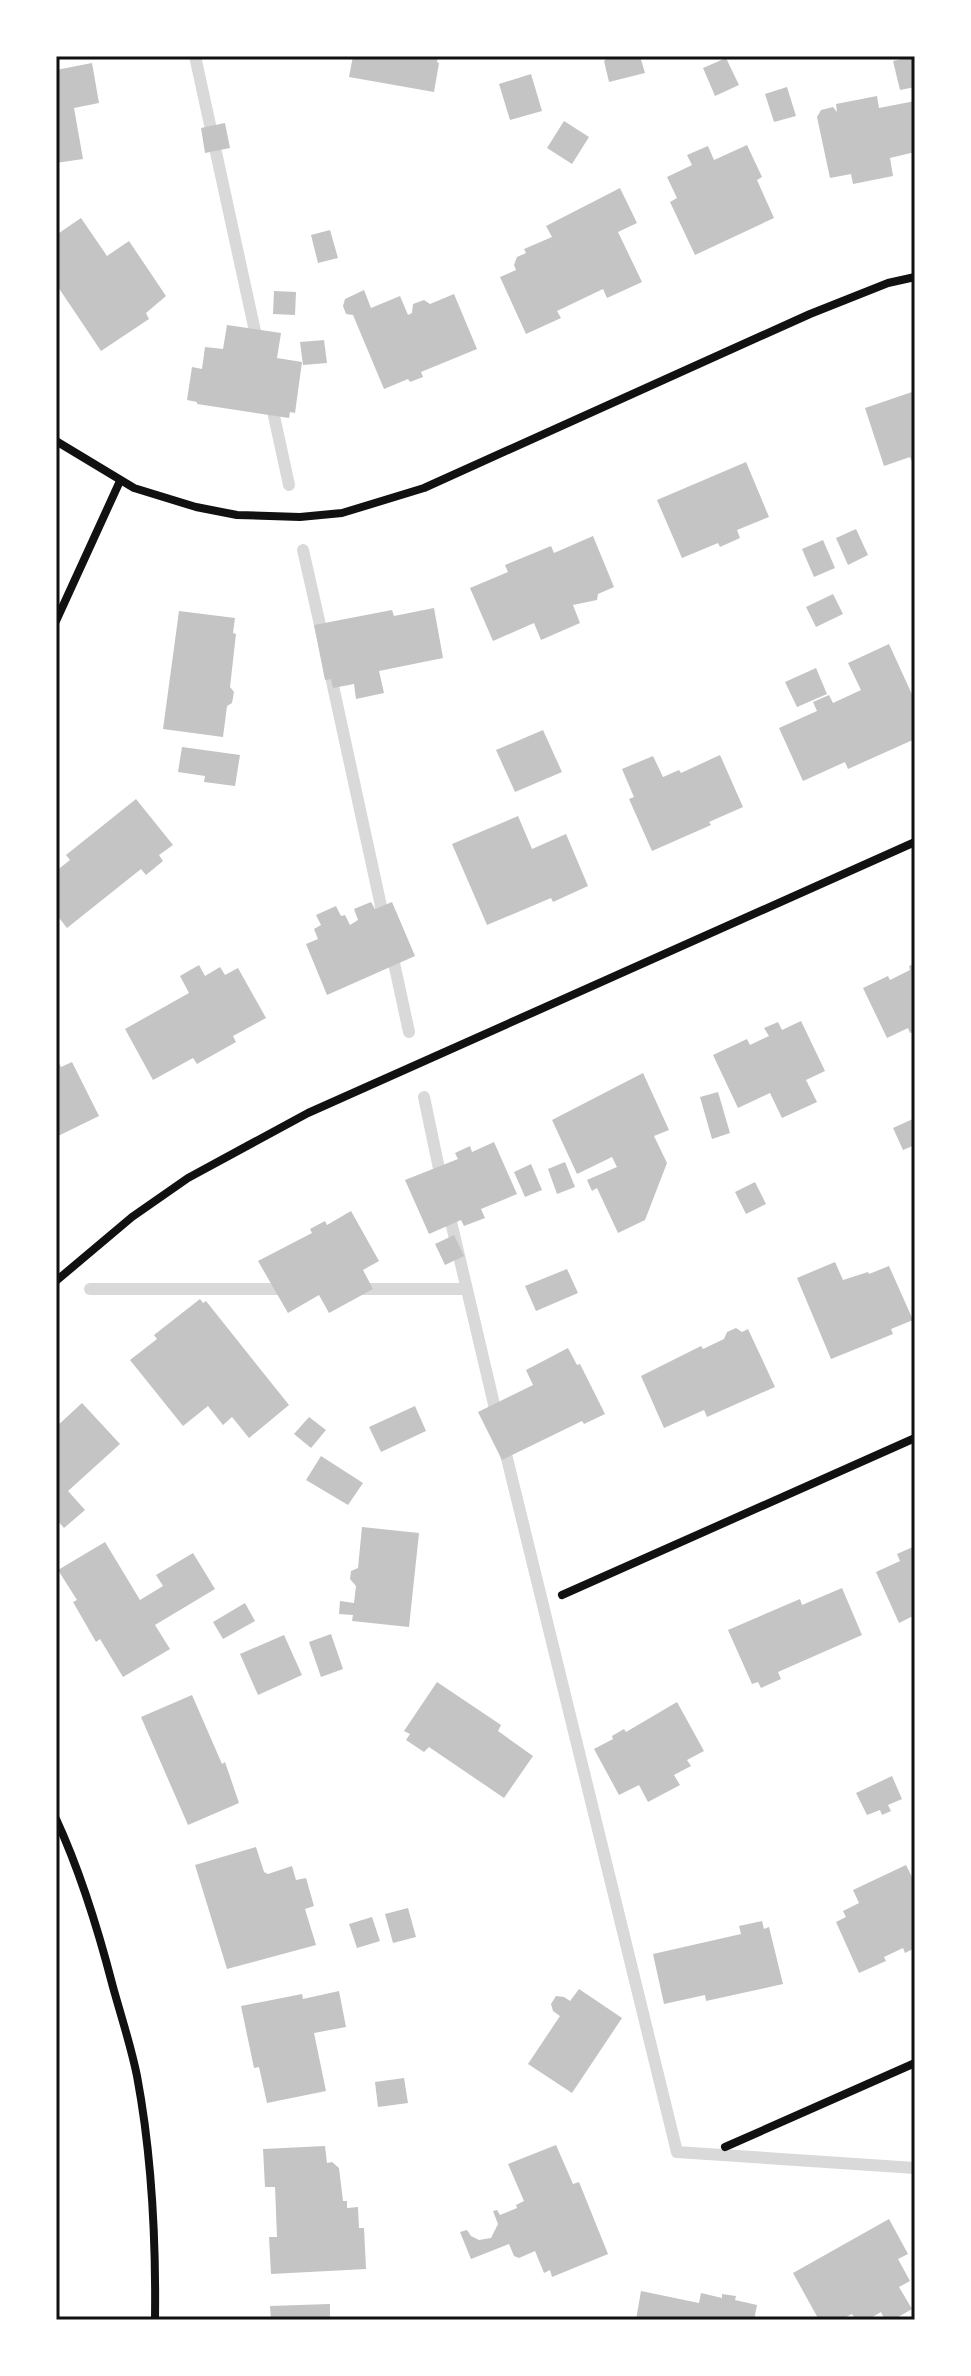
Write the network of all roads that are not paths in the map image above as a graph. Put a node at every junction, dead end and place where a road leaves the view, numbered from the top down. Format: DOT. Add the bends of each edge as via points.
graph roads {
  1 [pos="915,277"];
  2 [pos="56,441"];
  3 [pos="120,481"];
  4 [pos="56,621"];
  5 [pos="915,842"];
  6 [pos="56,1281"];
  7 [pos="915,1438"];
  8 [pos="562,1595"];
  9 [pos="56,1819"];
  10 [pos="915,2063"];
  11 [pos="725,2147"];
  12 [pos="155,2320"];
  1 -- 3 [label="street" via="810,314 424,488 342,513 237,515"];
  2 -- 3 [label="street"];
  3 -- 4 [label="street"];
  5 -- 6 [label="street" via="308,1113 188,1178"];
  7 -- 8 [label="street"];
  9 -- 12 [label="street" via="97,1924 137,2073 156,2257"];
  10 -- 11 [label="street"];
}
